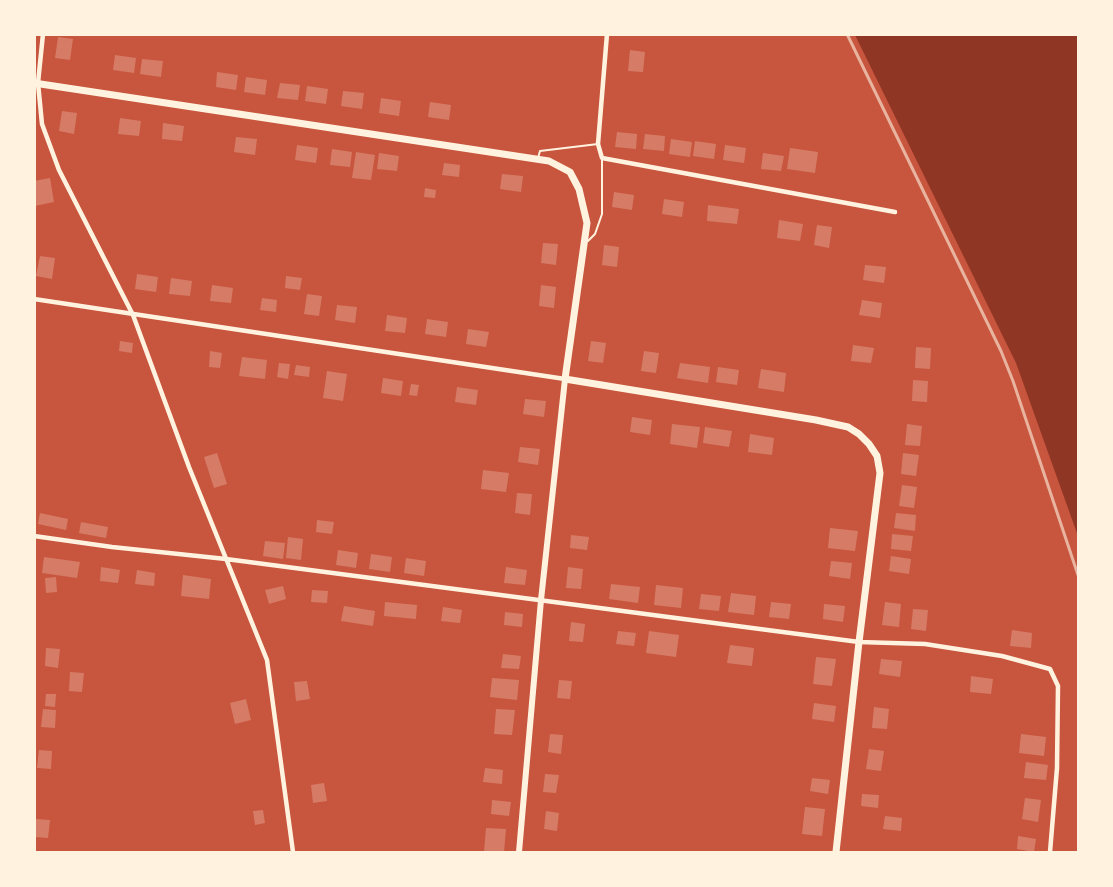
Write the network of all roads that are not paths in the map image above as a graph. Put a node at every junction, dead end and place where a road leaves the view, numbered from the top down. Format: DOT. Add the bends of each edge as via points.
graph roads {
  1 [pos="43,34"];
  2 [pos="607,34"];
  3 [pos="36,83"];
  4 [pos="598,144"];
  5 [pos="602,158"];
  6 [pos="538,159"];
  7 [pos="895,212"];
  8 [pos="584,244"];
  9 [pos="34,299"];
  10 [pos="133,315"];
  11 [pos="565,379"];
  12 [pos="34,536"];
  13 [pos="226,559"];
  14 [pos="542,600"];
  15 [pos="859,642"];
  16 [pos="293,852"];
  17 [pos="519,852"];
  18 [pos="836,852"];
  19 [pos="1050,852"];
  1 -- 3 [label="street"];
  2 -- 4 [label="street"];
  3 -- 6 [label="main road"];
  3 -- 10 [label="street" via="42,124 59,170"];
  4 -- 5 [label="street"];
  4 -- 6 [label="lane" via="540,151"];
  5 -- 7 [label="street"];
  5 -- 8 [label="lane" via="602,214 595,234"];
  6 -- 8 [label="main road" via="549,160 570,172 579,189 587,223"];
  8 -- 11 [label="main road"];
  9 -- 10 [label="street"];
  10 -- 11 [label="street"];
  10 -- 13 [label="street"];
  11 -- 14 [label="street"];
  11 -- 15 [label="main road" via="826,422 860,434 877,456 880,473"];
  12 -- 13 [label="street"];
  13 -- 14 [label="street"];
  13 -- 16 [label="street" via="267,660"];
  14 -- 15 [label="street"];
  14 -- 17 [label="street"];
  15 -- 18 [label="main road"];
  15 -- 19 [label="street" via="925,644 1002,656 1050,669 1059,686 1058,768"];
}
